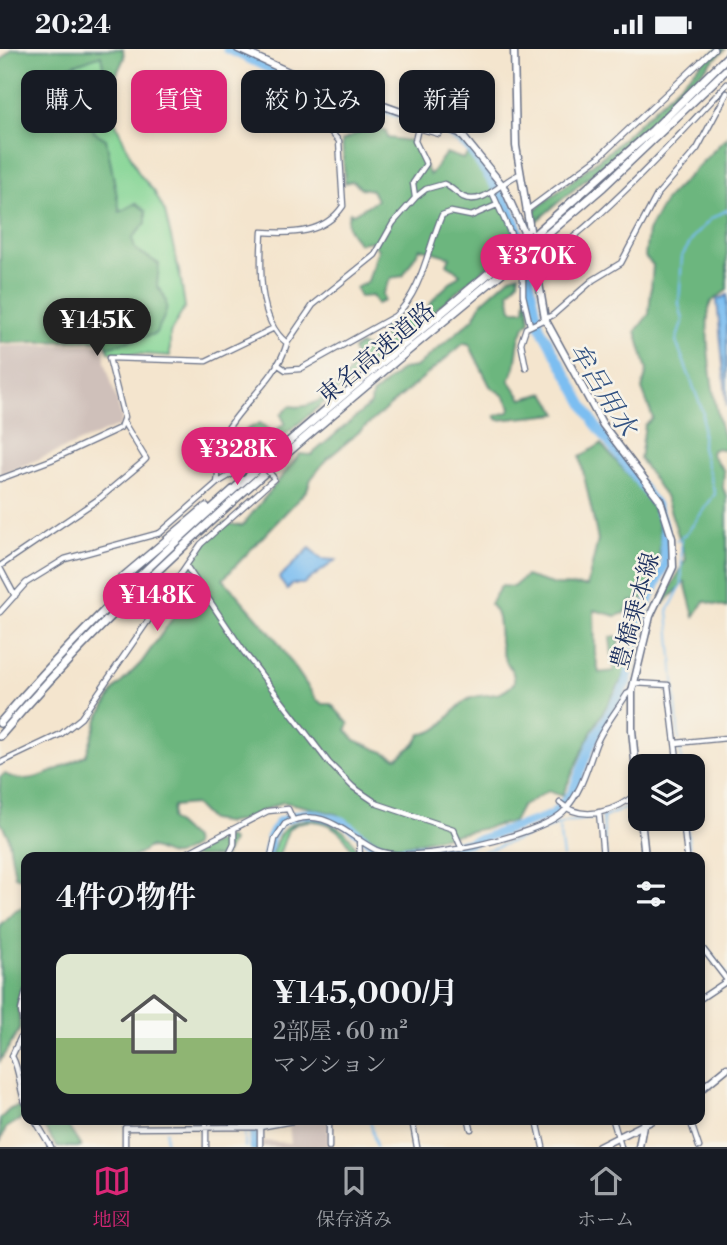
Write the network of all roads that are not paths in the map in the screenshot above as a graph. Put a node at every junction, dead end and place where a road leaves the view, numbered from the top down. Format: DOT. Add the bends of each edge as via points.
graph roads {
  1 [pos="238,49"];
  2 [pos="514,49"];
  3 [pos="714,49"];
  4 [pos="727,57"];
  5 [pos="727,69"];
  6 [pos="727,84"];
  7 [pos="727,93"];
  8 [pos="399,113"];
  9 [pos="332,133"];
  10 [pos="417,133"];
  11 [pos="454,133"];
  12 [pos="520,174"];
  13 [pos="502,186"];
  14 [pos="493,192"];
  15 [pos="416,197"];
  16 [pos="497,205"];
  17 [pos="526,211"];
  18 [pos="531,234"];
  19 [pos="528,266"];
  20 [pos="543,320"];
  21 [pos="532,324"];
  22 [pos="272,329"];
  23 [pos="287,344"];
  24 [pos="277,364"];
  25 [pos="526,368"];
  26 [pos="124,423"];
  27 [pos="0,479"];
  28 [pos="217,483"];
  29 [pos="228,492"];
  30 [pos="0,567"];
  31 [pos="187,567"];
  32 [pos="110,587"];
  33 [pos="15,596"];
  34 [pos="0,612"];
  35 [pos="634,683"];
  36 [pos="632,691"];
  37 [pos="0,723"];
  38 [pos="0,736"];
  39 [pos="727,738"];
  40 [pos="676,743"];
  41 [pos="635,754"];
  42 [pos="677,754"];
  43 [pos="0,763"];
  44 [pos="628,800"];
  45 [pos="563,806"];
  46 [pos="599,812"];
  47 [pos="292,817"];
  48 [pos="234,829"];
  49 [pos="642,831"];
  50 [pos="684,831"];
  51 [pos="359,839"];
  52 [pos="461,846"];
  53 [pos="189,852"];
  54 [pos="230,852"];
  55 [pos="273,852"];
  56 [pos="360,852"];
  57 [pos="381,852"];
  58 [pos="403,852"];
  59 [pos="603,852"];
  60 [pos="644,852"];
  61 [pos="686,852"];
  62 [pos="705,951"];
  63 [pos="727,980"];
  64 [pos="705,995"];
  65 [pos="21,1036"];
  66 [pos="17,1044"];
  67 [pos="21,1044"];
  68 [pos="727,1068"];
  69 [pos="21,1074"];
  70 [pos="21,1074"];
  71 [pos="705,1086"];
  72 [pos="21,1092"];
  73 [pos="38,1125"];
  74 [pos="271,1125"];
  75 [pos="329,1125"];
  76 [pos="413,1125"];
  77 [pos="470,1125"];
  78 [pos="538,1125"];
  79 [pos="614,1125"];
  80 [pos="641,1125"];
  81 [pos="644,1125"];
  82 [pos="692,1125"];
  83 [pos="206,1127"];
  84 [pos="260,1127"];
  85 [pos="471,1129"];
  86 [pos="618,1139"];
  87 [pos="51,1147"];
  88 [pos="125,1147"];
  89 [pos="206,1147"];
  90 [pos="260,1147"];
  91 [pos="329,1147"];
  92 [pos="417,1147"];
  93 [pos="543,1147"];
  94 [pos="599,1147"];
  95 [pos="621,1147"];
  96 [pos="639,1147"];
  97 [pos="699,1147"];
  1 -- 8 [label="main road"];
  2 -- 12 [label="main road, 豊橋乗本線"];
  3 -- 17 [label="street" via="598,157"];
  4 -- 18 [label="highway, 東名高速道路" via="653,130"];
  5 -- 38 [label="highway, 東名高速道路, bridge" via="603,187 173,554 88,638"];
  6 -- 19 [label="street" via="659,158 581,229"];
  7 -- 20 [label="street" via="697,149 657,195 621,263"];
  9 -- 22 [label="street" via="339,141 344,206 323,224 302,233 262,232 263,283"];
  10 -- 15 [label="street" via="415,141 426,164 414,183"];
  11 -- 13 [label="main road" via="464,136"];
  12 -- 13 [label="street"];
  12 -- 17 [label="main road, 豊橋乗本線"];
  13 -- 14 [label="street"];
  13 -- 18 [label="main road" via="522,227"];
  14 -- 15 [label="street" via="468,198 444,184"];
  14 -- 16 [label="street"];
  15 -- 23 [label="street" via="393,223 375,255 313,305"];
  16 -- 19 [label="street"];
  16 -- 24 [label="street" via="471,216 442,215 419,277 395,316 300,369 286,370"];
  17 -- 18 [label="main road, 豊橋乗本線"];
  18 -- 19 [label="main road, 豊橋乗本線"];
  18 -- 29 [label="highway, 東名高速道路, bridge"];
  19 -- 20 [label="main road, 豊橋乗本線"];
  19 -- 21 [label="street" via="523,295"];
  20 -- 21 [label="street"];
  20 -- 35 [label="main road, 豊橋乗本線" via="603,425 660,500 673,538 673,567 650,616"];
  21 -- 25 [label="street" via="521,342"];
  22 -- 23 [label="street"];
  22 -- 26 [label="street" via="206,361 109,358"];
  23 -- 24 [label="street"];
  24 -- 28 [label="street" via="224,435 215,456"];
  26 -- 27 [label="street" via="51,460"];
  26 -- 30 [label="street" via="146,459 143,463"];
  28 -- 31 [label="street, bridge" via="253,453 274,479 208,536"];
  28 -- 33 [label="street" via="160,533 65,559 37,575"];
  29 -- 32 [label="highway"];
  29 -- 37 [label="highway, 東名高速道路" via="81,633"];
  30 -- 33 [label="street"];
  31 -- 43 [label="street" via="81,718 61,734"];
  31 -- 52 [label="street" via="244,652 329,763 378,804 449,827"];
  33 -- 34 [label="street"];
  35 -- 36 [label="main road, 豊橋乗本線"];
  35 -- 40 [label="street" via="668,685"];
  36 -- 41 [label="main road, 豊橋乗本線"];
  36 -- 45 [label="street" via="600,736 584,780"];
  39 -- 40 [label="street"];
  40 -- 42 [label="street"];
  44 -- 46 [label="street"];
  45 -- 46 [label="street" via="579,813"];
  45 -- 52 [label="street" via="543,824"];
  46 -- 59 [label="street"];
  47 -- 48 [label="street" via="281,808"];
  47 -- 51 [label="street" via="334,822"];
  47 -- 55 [label="street"];
  48 -- 53 [label="street"];
  48 -- 54 [label="street"];
  49 -- 60 [label="main road"];
  50 -- 61 [label="street"];
  51 -- 56 [label="street"];
  51 -- 57 [label="street"];
  52 -- 58 [label="street"];
  62 -- 63 [label="street"];
  63 -- 64 [label="street"];
  65 -- 66 [label="street"];
  66 -- 67 [label="street"];
  66 -- 69 [label="street" via="12,1056"];
  68 -- 71 [label="main road"];
  70 -- 72 [label="street"];
  73 -- 87 [label="street"];
  74 -- 84 [label="street"];
  75 -- 91 [label="street"];
  76 -- 92 [label="street"];
  77 -- 85 [label="street"];
  78 -- 93 [label="street"];
  79 -- 86 [label="street"];
  80 -- 86 [label="main road"];
  81 -- 96 [label="main road"];
  82 -- 97 [label="street"];
  83 -- 84 [label="street"];
  83 -- 88 [label="street" via="125,1128"];
  83 -- 89 [label="street"];
  84 -- 90 [label="street"];
  86 -- 94 [label="main road"];
  86 -- 95 [label="street"];
}
